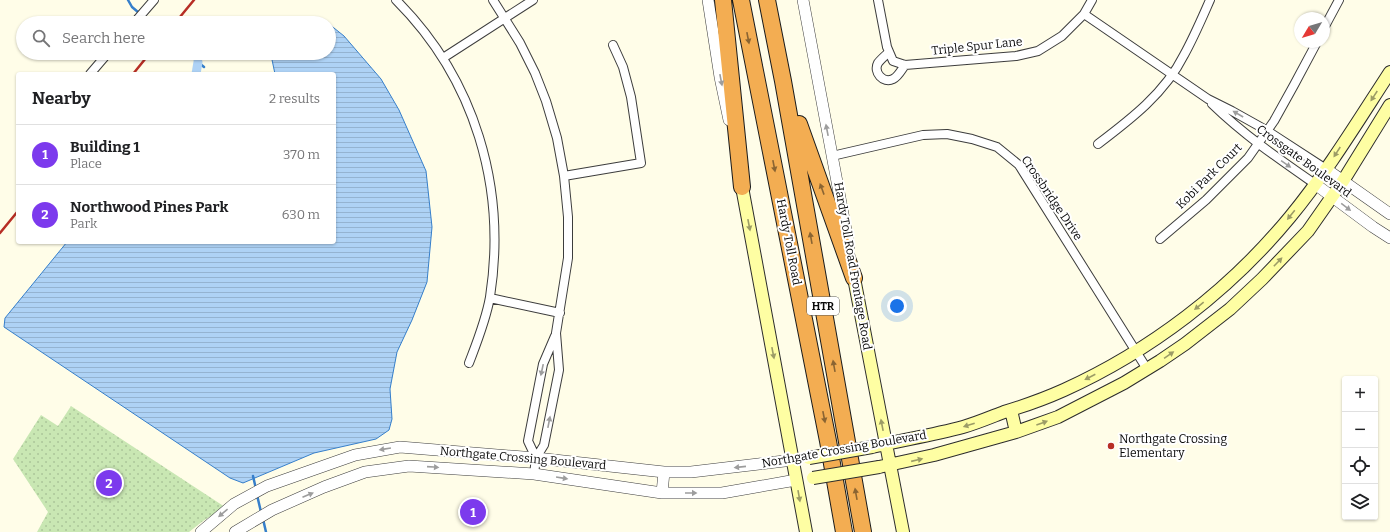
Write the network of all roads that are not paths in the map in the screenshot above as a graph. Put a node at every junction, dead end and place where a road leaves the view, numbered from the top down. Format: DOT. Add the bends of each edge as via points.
graph roads {
  1 [pos="396,0"];
  2 [pos="493,0"];
  3 [pos="533,0"];
  4 [pos="708,0"];
  5 [pos="723,0"];
  6 [pos="741,0"];
  7 [pos="767,0"];
  8 [pos="803,0"];
  9 [pos="878,0"];
  10 [pos="1092,0"];
  11 [pos="1210,0"];
  12 [pos="1339,0"];
  13 [pos="154,1"];
  14 [pos="1084,14"];
  15 [pos="140,16"];
  16 [pos="1330,17"];
  17 [pos="505,18"];
  18 [pos="613,45"];
  19 [pos="1314,48"];
  20 [pos="889,52"];
  21 [pos="443,58"];
  22 [pos="102,60"];
  23 [pos="905,65"];
  24 [pos="92,72"];
  25 [pos="1390,72"];
  26 [pos="1172,75"];
  27 [pos="783,81"];
  28 [pos="1208,99"];
  29 [pos="1390,106"];
  30 [pos="1266,130"];
  31 [pos="1098,144"];
  32 [pos="1257,144"];
  33 [pos="832,156"];
  34 [pos="1326,169"];
  35 [pos="564,176"];
  36 [pos="1343,181"];
  37 [pos="1315,184"];
  38 [pos="742,187"];
  39 [pos="1332,197"];
  40 [pos="1390,214"];
  41 [pos="1390,238"];
  42 [pos="1160,239"];
  43 [pos="1247,264"];
  44 [pos="854,278"];
  45 [pos="1262,279"];
  46 [pos="490,298"];
  47 [pos="560,313"];
  48 [pos="556,334"];
  49 [pos="1136,352"];
  50 [pos="469,363"];
  51 [pos="1147,369"];
  52 [pos="1011,410"];
  53 [pos="1016,432"];
  54 [pos="886,444"];
  55 [pos="536,458"];
  56 [pos="793,460"];
  57 [pos="885,466"];
  58 [pos="664,472"];
  59 [pos="534,474"];
  60 [pos="796,480"];
  61 [pos="662,493"];
  62 [pos="201,532"];
  63 [pos="235,532"];
  64 [pos="806,532"];
  65 [pos="844,532"];
  66 [pos="863,532"];
  67 [pos="903,532"];
  1 -- 21 [label="street" via="425,32"];
  2 -- 17 [label="street"];
  3 -- 17 [label="street"];
  4 -- 38 [label="street, one-way" via="720,78"];
  5 -- 38 [label="highway"];
  6 -- 65 [label="highway, Hardy Toll Road / HTR, one-way"];
  7 -- 27 [label="highway, Hardy Toll Road / HTR"];
  33 -- 8 [label="street, Hardy Toll Road Frontage Road, one-way"];
  9 -- 20 [label="street"];
  10 -- 14 [label="street, Triple Spur Lane"];
  11 -- 26 [label="street" via="1184,56"];
  12 -- 16 [label="street"];
  13 -- 15 [label="street"];
  14 -- 23 [label="street, Triple Spur Lane" via="1062,36 1038,51 1016,56"];
  14 -- 26 [label="street, Crossgate Boulevard"];
  17 -- 21 [label="street"];
  17 -- 35 [label="street" via="535,73 546,101 557,138"];
  18 -- 35 [label="street" via="632,97 641,163"];
  19 -- 30 [label="street, Kobi Park Court" via="1274,121"];
  20 -- 23 [label="street, Triple Spur Lane" via="893,61"];
  20 -- 23 [label="street" via="877,66 882,78 893,79"];
  21 -- 46 [label="street" via="468,105 488,168 494,206 495,242"];
  22 -- 24 [label="street"];
  25 -- 34 [label="main road, Northgate Crossing Boulevard, one-way"];
  26 -- 28 [label="street, Crossgate Boulevard"];
  26 -- 31 [label="street" via="1137,114"];
  44 -- 27 [label="highway, one-way"];
  66 -- 27 [label="highway, Hardy Toll Road / HTR, one-way"];
  30 -- 28 [label="street, Crossgate Boulevard, one-way"];
  28 -- 32 [label="street, Crossgate Boulevard"];
  29 -- 36 [label="main road, Northgate Crossing Boulevard"];
  30 -- 32 [label="street, Kobi Park Court"];
  30 -- 34 [label="street, Crossgate Boulevard"];
  32 -- 37 [label="street, Crossgate Boulevard, one-way"];
  32 -- 42 [label="street, Kobi Park Court" via="1248,158 1206,200"];
  33 -- 44 [label="street, Hardy Toll Road Frontage Road"];
  33 -- 49 [label="street, Crossbridge Drive" via="923,135 972,139 997,147 1018,165"];
  34 -- 36 [label="street, Crossgate Boulevard"];
  34 -- 37 [label="main road, Northgate Crossing Boulevard"];
  35 -- 47 [label="street" via="568,258"];
  36 -- 39 [label="main road, Northgate Crossing Boulevard"];
  36 -- 40 [label="street, Crossgate Boulevard"];
  37 -- 39 [label="street, Crossgate Boulevard"];
  37 -- 43 [label="main road, Northgate Crossing Boulevard, one-way"];
  38 -- 56 [label="main road, one-way"];
  39 -- 41 [label="street, Crossgate Boulevard, one-way"];
  45 -- 39 [label="main road, Northgate Crossing Boulevard, one-way" via="1308,231"];
  43 -- 45 [label="main road"];
  43 -- 49 [label="main road, Northgate Crossing Boulevard, one-way" via="1180,322"];
  54 -- 44 [label="main road, Hardy Toll Road Frontage Road, one-way"];
  51 -- 45 [label="main road, Northgate Crossing Boulevard, one-way" via="1208,327"];
  46 -- 47 [label="street"];
  46 -- 50 [label="street"];
  47 -- 48 [label="street"];
  55 -- 48 [label="street, one-way" via="544,445 559,370"];
  48 -- 55 [label="street, one-way" via="543,364 528,441"];
  49 -- 51 [label="street, Crossbridge Drive"];
  49 -- 52 [label="main road, Northgate Crossing Boulevard, one-way" via="1064,390"];
  53 -- 51 [label="main road, Northgate Crossing Boulevard, one-way" via="1058,417"];
  52 -- 53 [label="main road"];
  52 -- 54 [label="main road, Northgate Crossing Boulevard, one-way" via="964,426"];
  57 -- 53 [label="main road, Northgate Crossing Boulevard, one-way" via="934,456"];
  54 -- 56 [label="main road, Northgate Crossing Boulevard, bridge"];
  54 -- 57 [label="main road, Hardy Toll Road Frontage Road"];
  55 -- 58 [label="street, Northgate Crossing Boulevard"];
  55 -- 59 [label="street"];
  55 -- 62 [label="street, Northgate Crossing Boulevard, one-way" via="400,447 355,455 267,486 234,504"];
  56 -- 58 [label="street, Northgate Crossing Boulevard, one-way" via="691,472"];
  56 -- 60 [label="main road"];
  57 -- 60 [label="main road, Northgate Crossing Boulevard, bridge"];
  57 -- 67 [label="main road, Hardy Toll Road Frontage Road"];
  58 -- 61 [label="street"];
  59 -- 61 [label="street, Northgate Crossing Boulevard, one-way"];
  63 -- 59 [label="street, Northgate Crossing Boulevard, one-way" via="272,510 365,472 410,466"];
  61 -- 60 [label="street, Northgate Crossing Boulevard, one-way" via="722,493"];
  60 -- 64 [label="main road, one-way"];
}
